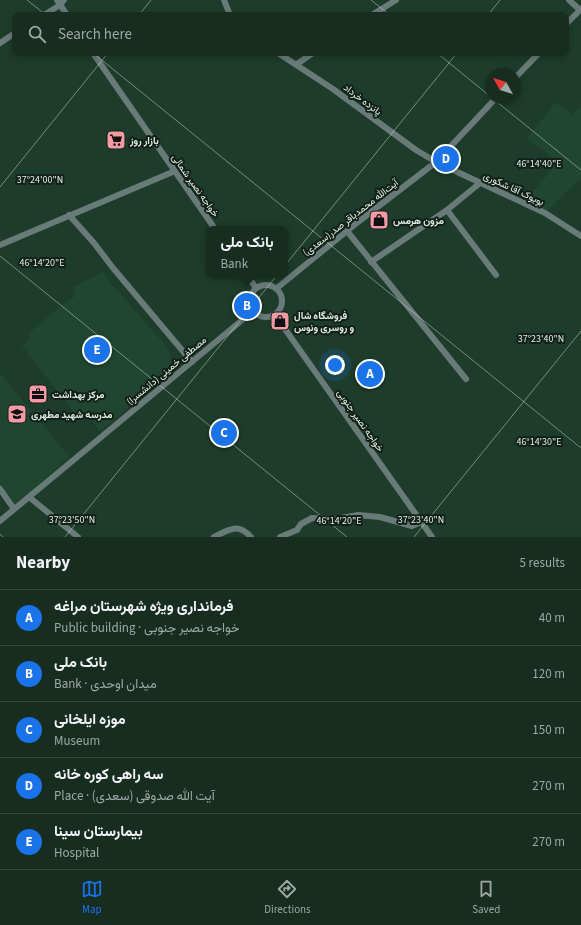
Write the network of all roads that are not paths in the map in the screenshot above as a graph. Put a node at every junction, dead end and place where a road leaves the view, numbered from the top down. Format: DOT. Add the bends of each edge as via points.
graph roads {
  1 [pos="224,0"];
  2 [pos="396,0"];
  3 [pos="569,0"];
  4 [pos="60,2"];
  5 [pos="581,9"];
  6 [pos="48,12"];
  7 [pos="65,12"];
  8 [pos="229,12"];
  9 [pos="377,12"];
  10 [pos="569,21"];
  11 [pos="12,35"];
  12 [pos="0,43"];
  13 [pos="95,56"];
  14 [pos="283,56"];
  15 [pos="309,56"];
  16 [pos="536,56"];
  17 [pos="297,64"];
  18 [pos="521,72"];
  19 [pos="490,104"];
  20 [pos="436,162"];
  21 [pos="175,171"];
  22 [pos="480,183"];
  23 [pos="447,210"];
  24 [pos="69,216"];
  25 [pos="213,226"];
  26 [pos="347,231"];
  27 [pos="581,236"];
  28 [pos="0,245"];
  29 [pos="371,262"];
  30 [pos="496,275"];
  31 [pos="249,278"];
  32 [pos="256,288"];
  33 [pos="277,288"];
  34 [pos="253,311"];
  35 [pos="275,315"];
  36 [pos="192,362"];
  37 [pos="466,379"];
  38 [pos="0,489"];
  39 [pos="28,497"];
  40 [pos="14,509"];
  41 [pos="0,521"];
  42 [pos="421,522"];
  43 [pos="78,537"];
  44 [pos="214,537"];
  45 [pos="251,537"];
  46 [pos="280,537"];
  47 [pos="432,537"];
  1 -- 8 [label="street"];
  2 -- 9 [label="street"];
  3 -- 5 [label="street"];
  4 -- 6 [label="street"];
  4 -- 7 [label="street"];
  5 -- 10 [label="street"];
  11 -- 12 [label="street"];
  13 -- 21 [label="street, خواجه نصیر شمالی"];
  14 -- 17 [label="street, پانزده خرداد"];
  15 -- 17 [label="street"];
  16 -- 18 [label="street"];
  17 -- 20 [label="street, پانزده خرداد"];
  19 -- 20 [label="street, آیت‌الله محمدباقر صدر(سعدی)"];
  20 -- 22 [label="street, بویوک آقا شکوری"];
  20 -- 26 [label="street, آیت‌الله محمدباقر صدر(سعدی)"];
  21 -- 24 [label="street"];
  21 -- 25 [label="street, خواجه نصیر شمالی"];
  22 -- 23 [label="street"];
  22 -- 27 [label="street, بویوک آقا شکوری" via="545,213"];
  23 -- 29 [label="street"];
  23 -- 30 [label="street"];
  24 -- 28 [label="street"];
  24 -- 36 [label="street"];
  26 -- 29 [label="street"];
  26 -- 33 [label="street, آیت‌الله محمدباقر صدر(سعدی)"];
  29 -- 37 [label="street"];
  31 -- 32 [label="street"];
  32 -- 33 [label="street" via="269,285"];
  32 -- 34 [label="street" via="250,301"];
  33 -- 35 [label="street" via="283,303"];
  34 -- 35 [label="street" via="265,318"];
  34 -- 36 [label="street, مصطفی خمینی (دانشسرا)"];
  35 -- 42 [label="street, خواجه نصیر جنوبی"];
  36 -- 39 [label="street, مصطفی خمینی (دانشسرا)"];
  38 -- 40 [label="street"];
  39 -- 40 [label="street, مصطفی خمینی (دانشسرا)"];
  39 -- 43 [label="street"];
  40 -- 41 [label="street, مصطفی خمینی (دانشسرا)"];
  42 -- 46 [label="street" via="412,526 380,517 358,515 336,519 312,518 301,524 297,530"];
  42 -- 47 [label="street, خواجه نصیر جنوبی"];
  44 -- 45 [label="street" via="228,529 239,528"];
}
